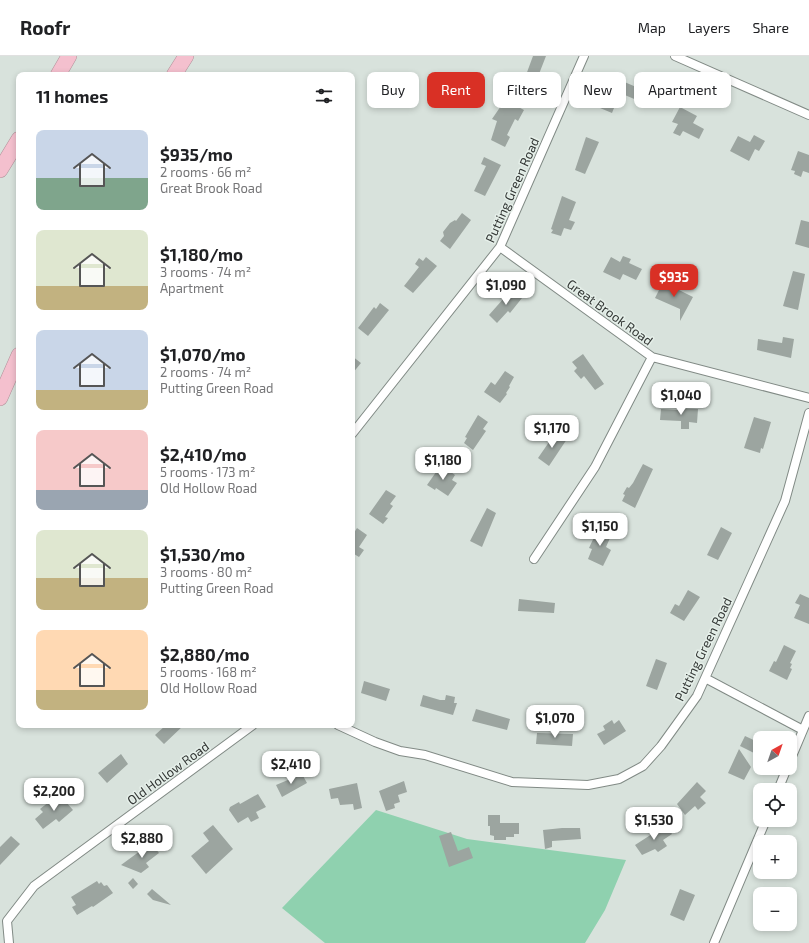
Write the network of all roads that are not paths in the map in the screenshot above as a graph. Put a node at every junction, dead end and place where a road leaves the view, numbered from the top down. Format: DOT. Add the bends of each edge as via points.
graph roads {
  1 [pos="70,56"];
  2 [pos="186,56"];
  3 [pos="584,56"];
  4 [pos="675,56"];
  5 [pos="60,72"];
  6 [pos="176,72"];
  7 [pos="809,115"];
  8 [pos="16,143"];
  9 [pos="0,170"];
  10 [pos="500,248"];
  11 [pos="652,357"];
  12 [pos="16,362"];
  13 [pos="0,398"];
  14 [pos="809,398"];
  15 [pos="809,413"];
  16 [pos="355,430"];
  17 [pos="534,559"];
  18 [pos="705,678"];
  19 [pos="809,716"];
  20 [pos="249,728"];
  21 [pos="345,728"];
  22 [pos="803,730"];
  23 [pos="797,744"];
  24 [pos="763,827"];
  25 [pos="9,943"];
  26 [pos="714,943"];
  1 -- 5 [label="highway"];
  2 -- 6 [label="highway"];
  3 -- 10 [label="street, Putting Green Road"];
  4 -- 7 [label="street"];
  8 -- 9 [label="highway"];
  10 -- 11 [label="street, Great Brook Road"];
  10 -- 16 [label="street, Putting Green Road"];
  11 -- 14 [label="street, Great Brook Road"];
  11 -- 17 [label="street" via="595,467"];
  12 -- 13 [label="highway"];
  15 -- 18 [label="street, Putting Green Road" via="785,501"];
  18 -- 21 [label="street, Putting Green Road" via="697,696 678,725 643,766 619,779 588,785 512,782 425,755 400,751"];
  18 -- 22 [label="street"];
  19 -- 22 [label="street"];
  20 -- 25 [label="street, Old Hollow Road" via="34,886 7,920"];
  22 -- 23 [label="street"];
  24 -- 26 [label="street"];
}
